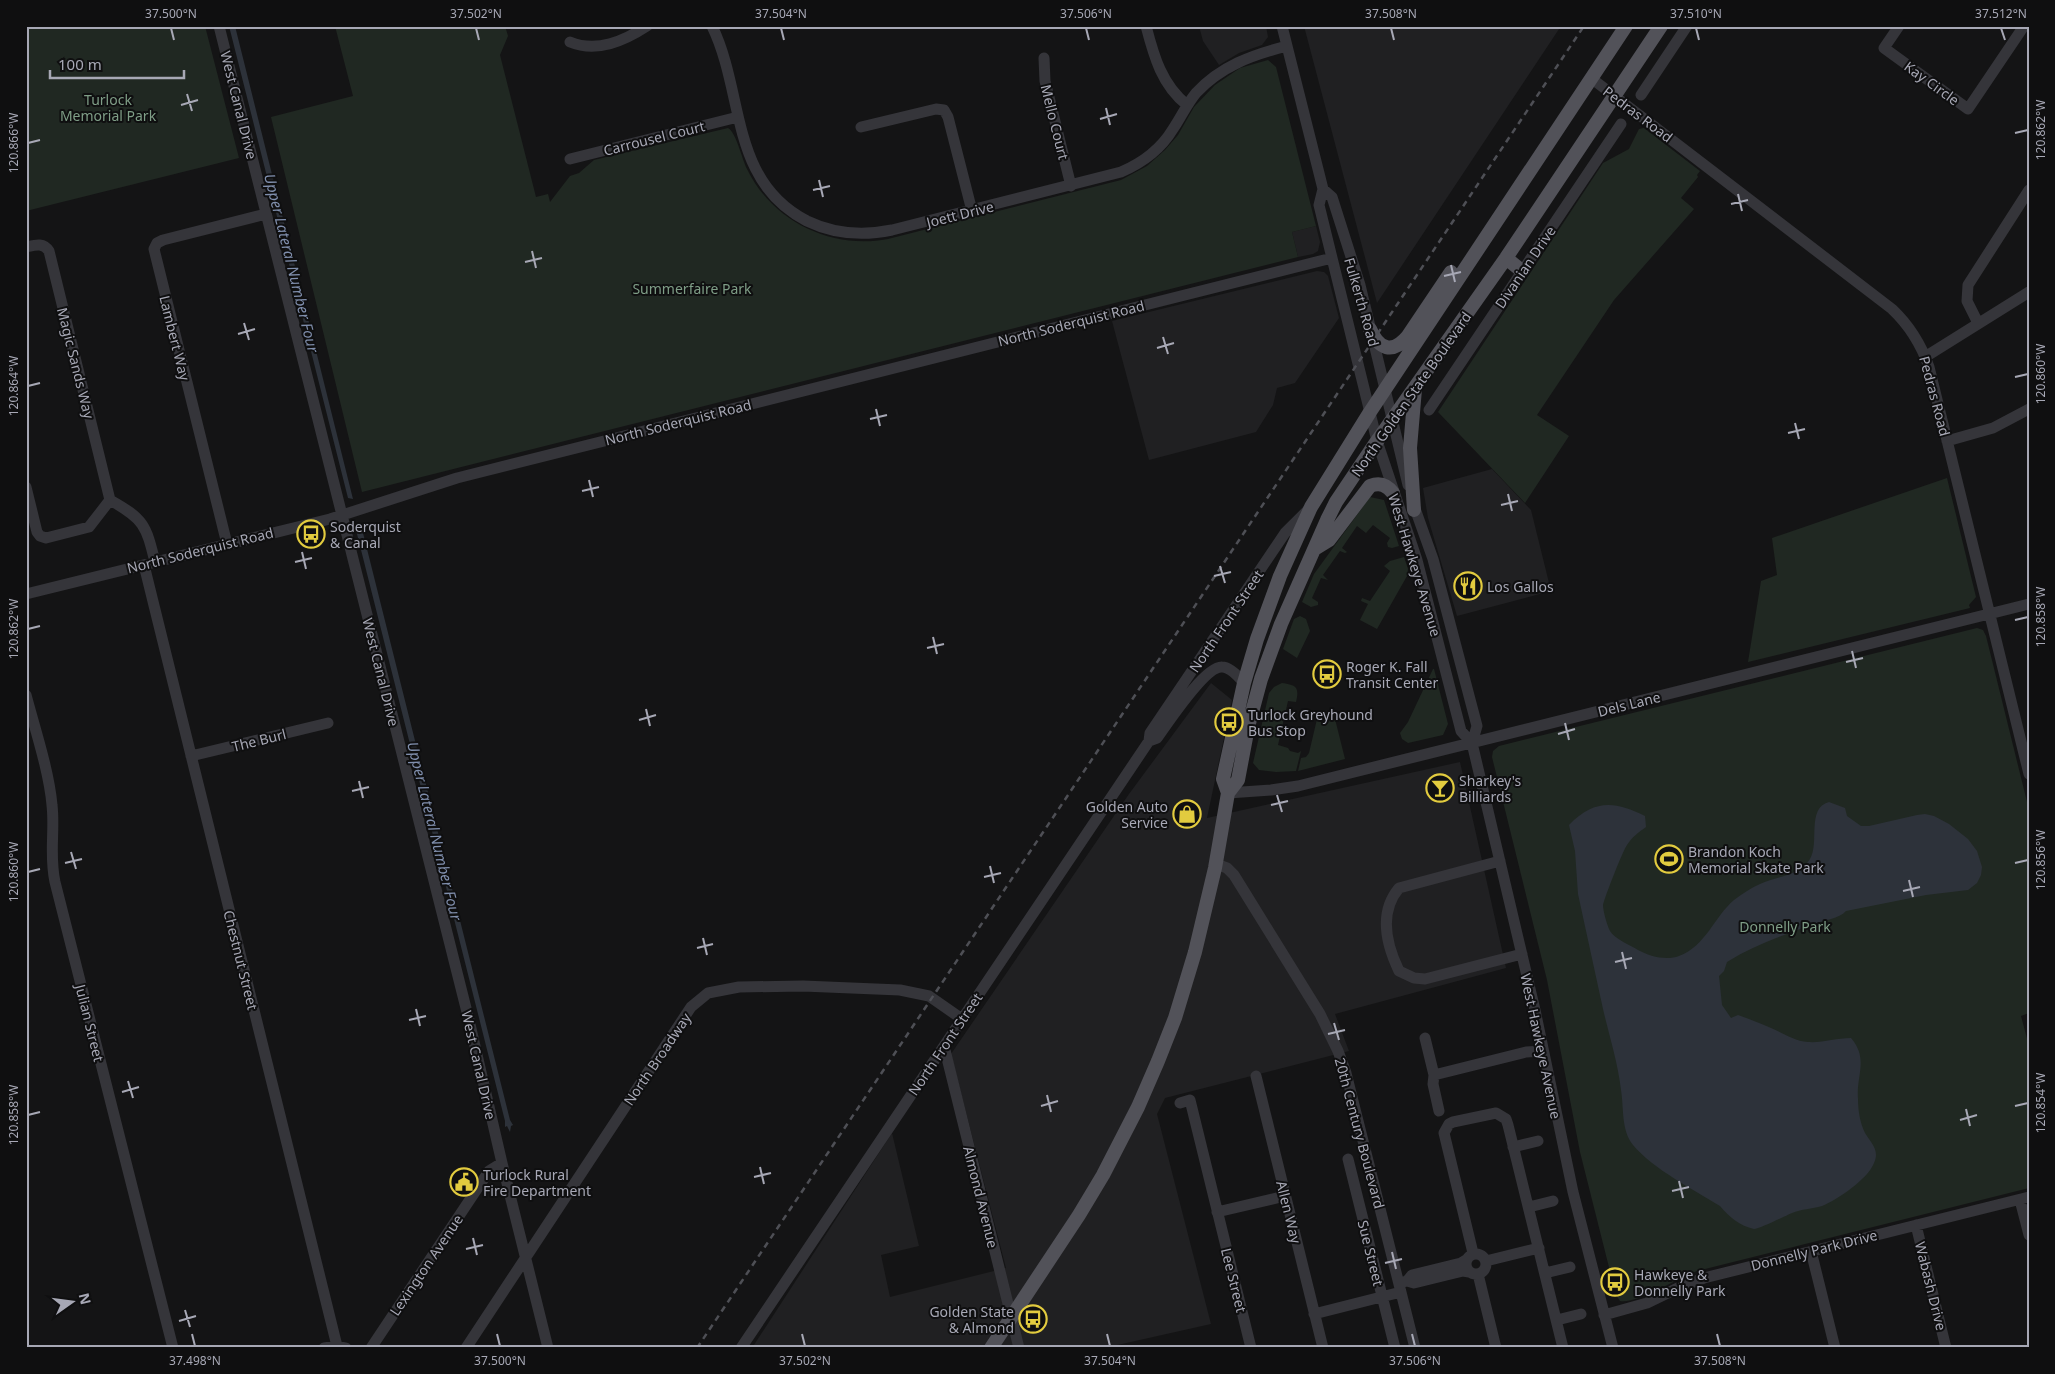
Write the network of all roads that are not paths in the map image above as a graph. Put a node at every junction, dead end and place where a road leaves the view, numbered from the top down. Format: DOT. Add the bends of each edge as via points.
graph roads {
  1 [pos="219,26"];
  2 [pos="648,26"];
  3 [pos="712,26"];
  4 [pos="1146,26"];
  5 [pos="1282,26"];
  6 [pos="1626,26"];
  7 [pos="1661,26"];
  8 [pos="1687,26"];
  9 [pos="1899,26"];
  10 [pos="2024,26"];
  11 [pos="570,42"];
  12 [pos="1287,46"];
  13 [pos="1044,58"];
  14 [pos="1592,78"];
  15 [pos="1641,95"];
  16 [pos="1615,96"];
  17 [pos="1188,106"];
  18 [pos="738,117"];
  19 [pos="1621,124"];
  20 [pos="861,127"];
  21 [pos="570,159"];
  22 [pos="1071,186"];
  23 [pos="1322,189"];
  24 [pos="2029,190"];
  25 [pos="972,211"];
  26 [pos="266,214"];
  27 [pos="1495,223"];
  28 [pos="26,247"];
  29 [pos="1332,258"];
  30 [pos="1506,258"];
  31 [pos="1522,271"];
  32 [pos="2029,292"];
  33 [pos="1978,323"];
  34 [pos="1370,329"];
  35 [pos="1925,357"];
  36 [pos="1416,388"];
  37 [pos="1385,389"];
  38 [pos="2029,409"];
  39 [pos="1429,410"];
  40 [pos="1370,412"];
  41 [pos="1392,421"];
  42 [pos="1378,441"];
  43 [pos="1947,441"];
  44 [pos="26,487"];
  45 [pos="1393,493"];
  46 [pos="110,500"];
  47 [pos="1311,507"];
  48 [pos="1414,510"];
  49 [pos="342,516"];
  50 [pos="226,544"];
  51 [pos="1316,548"];
  52 [pos="149,563"];
  53 [pos="26,594"];
  54 [pos="2029,604"];
  55 [pos="1989,614"];
  56 [pos="1244,683"];
  57 [pos="26,695"];
  58 [pos="328,723"];
  59 [pos="1149,741"];
  60 [pos="1472,743"];
  61 [pos="191,756"];
  62 [pos="2029,774"];
  63 [pos="1228,793"];
  64 [pos="1500,861"];
  65 [pos="1216,864"];
  66 [pos="1522,954"];
  67 [pos="962,1019"];
  68 [pos="1425,1038"];
  69 [pos="944,1046"];
  70 [pos="1543,1051"];
  71 [pos="1434,1075"];
  72 [pos="1256,1076"];
  73 [pos="1180,1103"];
  74 [pos="1440,1111"];
  75 [pos="1538,1141"];
  76 [pos="1514,1147"];
  77 [pos="1348,1159"];
  78 [pos="502,1162"];
  79 [pos="1285,1196"];
  80 [pos="2024,1198"];
  81 [pos="1553,1201"];
  82 [pos="1528,1207"];
  83 [pos="1217,1212"];
  84 [pos="1916,1225"];
  85 [pos="2029,1235"];
  86 [pos="1539,1248"];
  87 [pos="1811,1251"];
  88 [pos="526,1257"];
  89 [pos="1470,1257"];
  90 [pos="1486,1261"];
  91 [pos="1570,1267"];
  92 [pos="1473,1273"];
  93 [pos="1545,1274"];
  94 [pos="1402,1285"];
  95 [pos="1382,1297"];
  96 [pos="1314,1314"];
  97 [pos="1582,1314"];
  98 [pos="1604,1315"];
  99 [pos="1011,1318"];
  100 [pos="1557,1320"];
  101 [pos="341,1347"];
  102 [pos="173,1348"];
  103 [pos="324,1348"];
  104 [pos="371,1348"];
  105 [pos="466,1348"];
  106 [pos="548,1348"];
  107 [pos="741,1348"];
  108 [pos="992,1348"];
  109 [pos="1019,1348"];
  110 [pos="1251,1348"];
  111 [pos="1323,1348"];
  112 [pos="1395,1348"];
  113 [pos="1415,1348"];
  114 [pos="1496,1348"];
  115 [pos="1564,1348"];
  116 [pos="1612,1348"];
  117 [pos="1835,1348"];
  118 [pos="1946,1348"];
  1 -- 26 [label="street, West Canal Drive"];
  2 -- 11 [label="street" via="603,46"];
  3 -- 18 [label="street, Joett Drive" via="723,55"];
  4 -- 17 [label="street" via="1165,80"];
  5 -- 12 [label="street, Fulkerth Road"];
  6 -- 14 [label="main road, North Golden State Boulevard"];
  7 -- 16 [label="main road, North Golden State Boulevard"];
  8 -- 15 [label="street"];
  9 -- 10 [label="street, Kay Circle" via="1884,48 1968,109"];
  12 -- 17 [label="street, Joett Drive" via="1227,67 1207,83"];
  12 -- 23 [label="street, Fulkerth Road"];
  13 -- 22 [label="street, Mello Court" via="1045,81"];
  14 -- 16 [label="street, Pedras Road"];
  14 -- 27 [label="main road, North Golden State Boulevard"];
  16 -- 30 [label="main road, North Golden State Boulevard"];
  16 -- 35 [label="street, Pedras Road" via="1892,309 1911,329"];
  17 -- 22 [label="street, Joett Drive" via="1171,133 1146,158 1121,172"];
  18 -- 21 [label="street, Carrousel Court"];
  18 -- 25 [label="street, Joett Drive" via="750,161 763,183 784,206 813,224 843,232 868,234"];
  19 -- 31 [label="street, Divanian Drive"];
  20 -- 25 [label="street" via="936,109 944,110"];
  22 -- 25 [label="street, Joett Drive"];
  23 -- 29 [label="street, Fulkerth Road" via="1319,205"];
  23 -- 34 [label="street, Fulkerth Road" via="1332,197"];
  24 -- 33 [label="street" via="1968,285 1967,300"];
  26 -- 49 [label="street, West Canal Drive"];
  26 -- 50 [label="street, Lambert Way" via="163,240 154,249"];
  27 -- 34 [label="main road" via="1463,255 1403,341 1387,348 1376,340"];
  27 -- 37 [label="main road, North Golden State Boulevard"];
  28 -- 46 [label="street, Magic Sands Way" via="40,244 48,251"];
  29 -- 40 [label="street, Fulkerth Road"];
  29 -- 49 [label="street, North Soderquist Road" via="458,478"];
  30 -- 31 [label="main road"];
  30 -- 36 [label="main road, North Golden State Boulevard"];
  31 -- 39 [label="street, Divanian Drive"];
  32 -- 33 [label="street"];
  33 -- 35 [label="street"];
  34 -- 37 [label="street, Fulkerth Road"];
  35 -- 43 [label="street, Pedras Road"];
  36 -- 41 [label="main road, North Golden State Boulevard"];
  36 -- 48 [label="main road" via="1410,448"];
  37 -- 40 [label="main road, North Golden State Boulevard"];
  37 -- 41 [label="street, Fulkerth Road"];
  38 -- 43 [label="street" via="1993,428"];
  40 -- 42 [label="street, West Hawkeye Avenue"];
  40 -- 47 [label="main road, North Golden State Boulevard"];
  41 -- 42 [label="main road, North Golden State Boulevard"];
  41 -- 48 [label="street, West Hawkeye Avenue"];
  42 -- 45 [label="street, West Hawkeye Avenue"];
  42 -- 51 [label="main road, North Golden State Boulevard" via="1336,502"];
  43 -- 55 [label="street, Pedras Road"];
  44 -- 46 [label="street" via="37,532 46,538 89,528"];
  45 -- 51 [label="main road" via="1382,484 1370,486 1329,540"];
  45 -- 60 [label="street, West Hawkeye Avenue" via="1420,572 1461,731"];
  46 -- 52 [label="street" via="140,521 147,533"];
  47 -- 56 [label="main road, North Golden State Boulevard" via="1277,583"];
  47 -- 59 [label="street, North Front Street" via="1285,533 1150,733"];
  48 -- 60 [label="street, West Hawkeye Avenue" via="1433,559 1477,726"];
  49 -- 50 [label="street, North Soderquist Road"];
  49 -- 78 [label="street, West Canal Drive"];
  50 -- 52 [label="street, North Soderquist Road"];
  51 -- 63 [label="main road, North Golden State Boulevard" via="1276,637 1252,711 1238,780"];
  52 -- 53 [label="street, North Soderquist Road"];
  52 -- 61 [label="street, Chestnut Street"];
  54 -- 55 [label="street, Dels Lane"];
  55 -- 60 [label="street, Dels Lane"];
  55 -- 62 [label="street, Pedras Road"];
  56 -- 59 [label="street, North Front Street" via="1226,668 1213,669 1202,678 1157,738"];
  56 -- 63 [label="main road, North Golden State Boulevard" via="1223,779"];
  57 -- 102 [label="street, Julian Street" via="51,796 51,855 55,882"];
  58 -- 61 [label="street, The Burl"];
  59 -- 67 [label="street, North Front Street"];
  60 -- 63 [label="street, Dels Lane" via="1292,787"];
  60 -- 64 [label="street, West Hawkeye Avenue"];
  61 -- 101 [label="street, Chestnut Street"];
  63 -- 65 [label="main road, North Golden State Boulevard"];
  64 -- 66 [label="street, West Hawkeye Avenue"];
  64 -- 66 [label="street" via="1399,888 1390,898 1386,915 1387,937 1399,971 1425,979"];
  65 -- 94 [label="street, 20th Century Boulevard" via="1234,875 1320,1014 1338,1051"];
  65 -- 99 [label="main road, North Golden State Boulevard" via="1189,976 1148,1084 1098,1183"];
  66 -- 70 [label="street, West Hawkeye Avenue"];
  67 -- 69 [label="street, North Front Street"];
  67 -- 88 [label="street, North Broadway" via="929,996 906,990 803,986 740,987 708,993 692,1007"];
  68 -- 71 [label="street"];
  69 -- 99 [label="street, Almond Avenue"];
  69 -- 107 [label="street, North Front Street"];
  70 -- 71 [label="street" via="1526,1052"];
  70 -- 98 [label="street, West Hawkeye Avenue" via="1573,1192"];
  71 -- 74 [label="street"];
  72 -- 79 [label="street, Allen Way"];
  73 -- 83 [label="street, Lee Street" via="1190,1100"];
  75 -- 76 [label="street"];
  76 -- 82 [label="street"];
  76 -- 89 [label="street" via="1506,1119 1496,1113 1453,1122 1446,1128 1444,1138"];
  77 -- 95 [label="street, Sue Street"];
  78 -- 88 [label="street, West Canal Drive"];
  78 -- 104 [label="street, Lexington Avenue" via="489,1170"];
  79 -- 83 [label="street"];
  79 -- 96 [label="street, Allen Way"];
  80 -- 84 [label="street, Donnelly Park Drive"];
  80 -- 85 [label="street"];
  81 -- 82 [label="street"];
  82 -- 86 [label="street"];
  83 -- 110 [label="street, Lee Street"];
  84 -- 87 [label="street, Donnelly Park Drive"];
  84 -- 118 [label="street, Wabash Drive"];
  86 -- 90 [label="street"];
  86 -- 93 [label="street"];
  87 -- 98 [label="street, Donnelly Park Drive" via="1704,1278 1647,1303"];
  87 -- 117 [label="street"];
  88 -- 105 [label="street, North Broadway"];
  88 -- 106 [label="street, West Canal Drive"];
  89 -- 90 [label="street" via="1480,1254"];
  89 -- 92 [label="street" via="1466,1266"];
  89 -- 94 [label="street" via="1461,1263 1412,1275"];
  90 -- 92 [label="street" via="1484,1270"];
  91 -- 93 [label="street"];
  92 -- 94 [label="street" via="1463,1271"];
  92 -- 114 [label="street"];
  93 -- 100 [label="street"];
  94 -- 95 [label="street"];
  94 -- 113 [label="street, 20th Century Boulevard"];
  95 -- 96 [label="street"];
  95 -- 112 [label="street, Sue Street"];
  96 -- 111 [label="street, Allen Way"];
  97 -- 100 [label="street"];
  98 -- 116 [label="street, West Hawkeye Avenue"];
  99 -- 108 [label="main road, North Golden State Boulevard"];
  99 -- 109 [label="street, Almond Avenue"];
  100 -- 115 [label="street"];
  101 -- 103 [label="street"];
}
